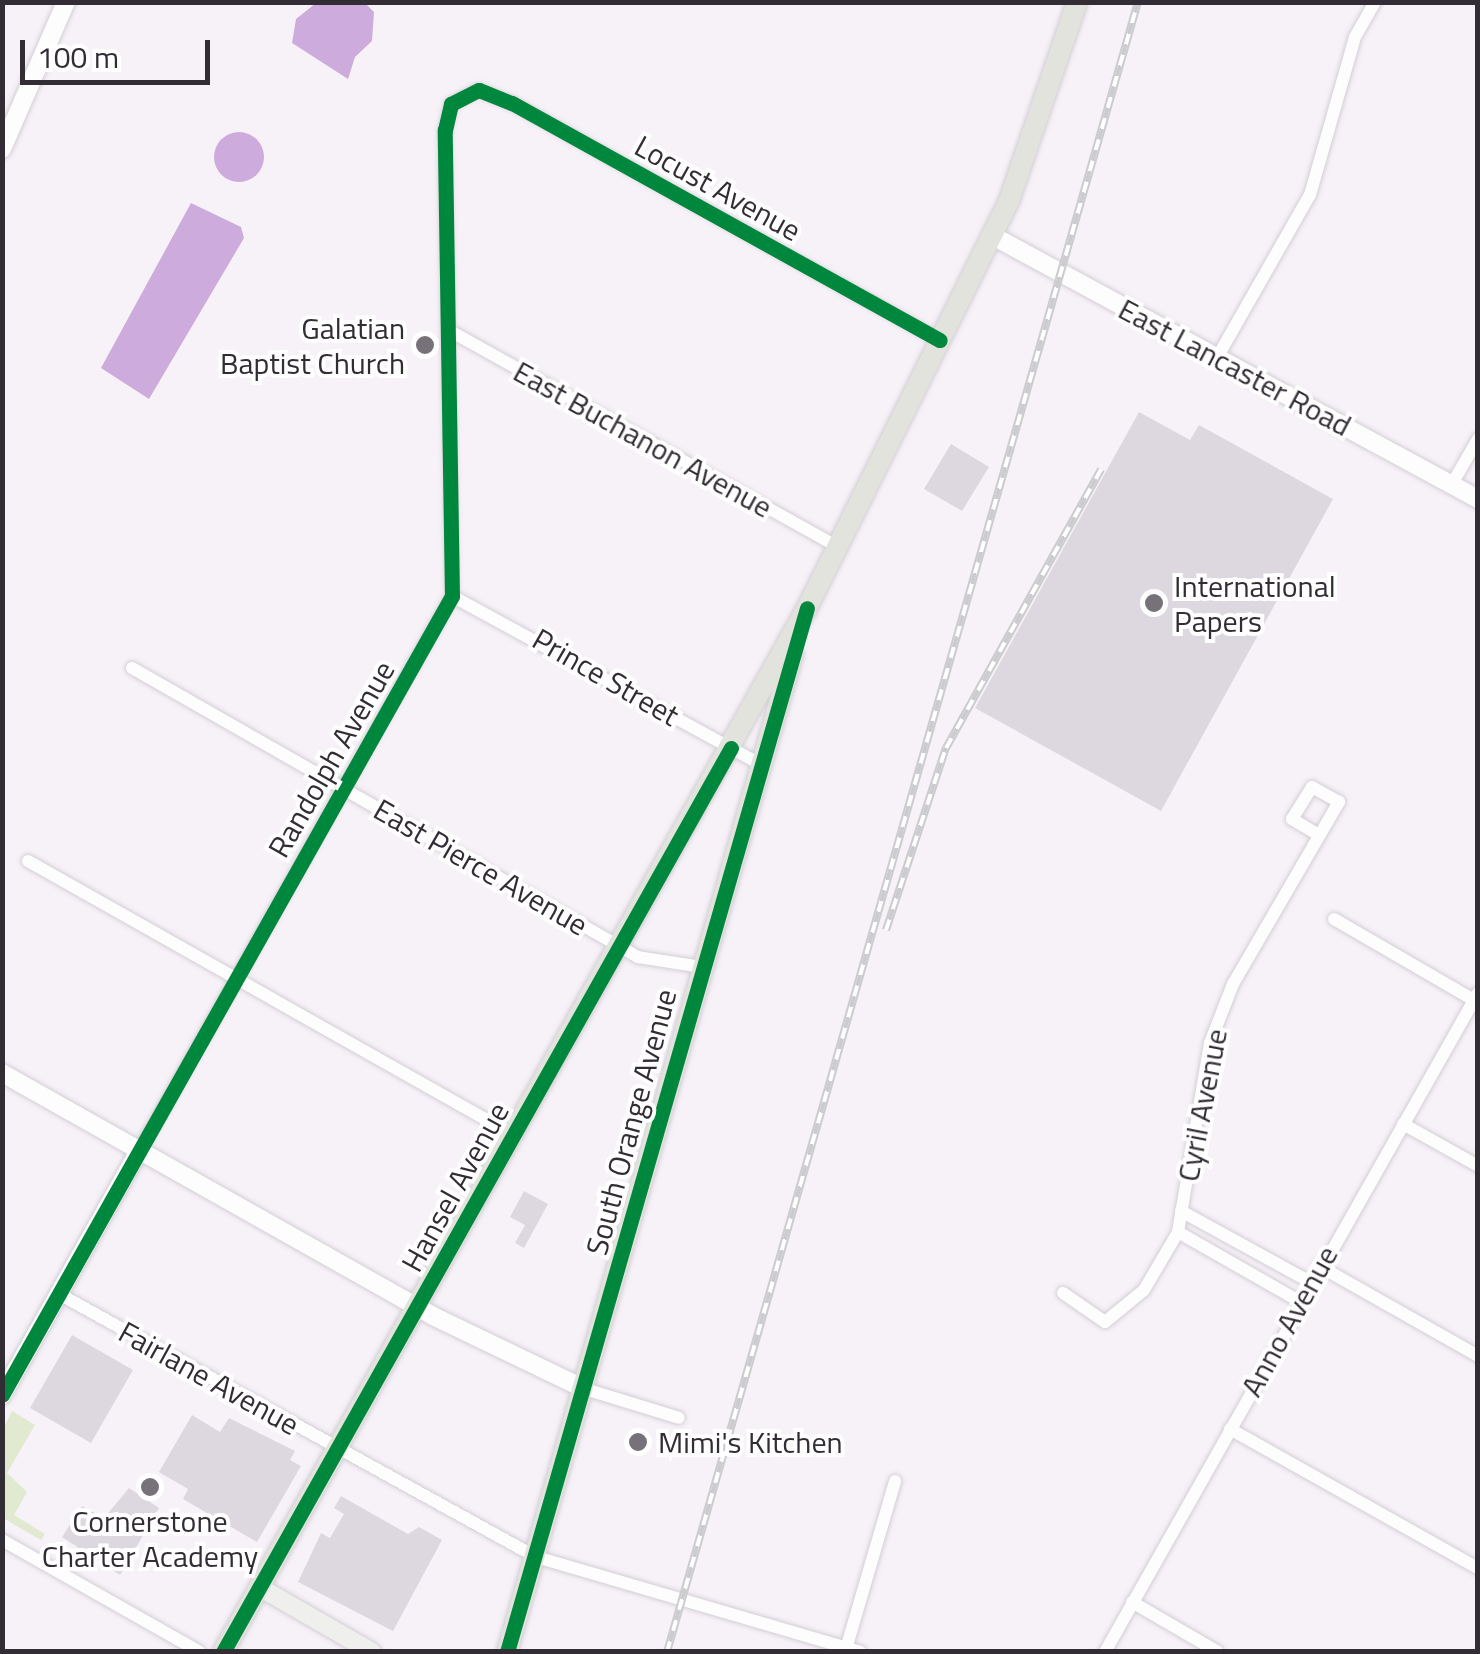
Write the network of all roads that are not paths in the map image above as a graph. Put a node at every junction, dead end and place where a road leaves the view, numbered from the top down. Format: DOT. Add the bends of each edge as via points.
graph roads {
  1 [pos="66,2"];
  2 [pos="1077,2"];
  3 [pos="1375,2"];
  4 [pos="467,93"];
  5 [pos="2,149"];
  6 [pos="993,236"];
  7 [pos="450,331"];
  8 [pos="940,340"];
  9 [pos="1218,356"];
  10 [pos="1478,439"];
  11 [pos="1452,484"];
  12 [pos="1478,498"];
  13 [pos="836,546"];
  14 [pos="452,596"];
  15 [pos="808,608"];
  16 [pos="132,668"];
  17 [pos="731,748"];
  18 [pos="758,763"];
  19 [pos="346,789"];
  20 [pos="1319,835"];
  21 [pos="28,861"];
  22 [pos="1334,919"];
  23 [pos="622,948"];
  24 [pos="702,967"];
  25 [pos="238,978"];
  26 [pos="1476,996"];
  27 [pos="2,1073"];
  28 [pos="1403,1124"];
  29 [pos="515,1136"];
  30 [pos="139,1151"];
  31 [pos="1478,1166"];
  32 [pos="1181,1211"];
  33 [pos="1178,1232"];
  34 [pos="1319,1266"];
  35 [pos="1284,1268"];
  36 [pos="1310,1282"];
  37 [pos="1277,1289"];
  38 [pos="1064,1293"];
  39 [pos="60,1294"];
  40 [pos="1299,1301"];
  41 [pos="418,1308"];
  42 [pos="1478,1356"];
  43 [pos="585,1389"];
  44 [pos="2,1395"];
  45 [pos="680,1418"];
  46 [pos="1230,1429"];
  47 [pos="338,1451"];
  48 [pos="895,1480"];
  49 [pos="2,1540"];
  50 [pos="536,1557"];
  51 [pos="1478,1568"];
  52 [pos="259,1587"];
  53 [pos="1132,1602"];
  54 [pos="851,1649"];
  55 [pos="200,1652"];
  56 [pos="223,1652"];
  57 [pos="372,1652"];
  58 [pos="507,1652"];
  59 [pos="1105,1652"];
  60 [pos="1218,1652"];
  1 -- 5 [label="street"];
  2 -- 6 [label="main road, South Orange Avenue" via="1039,127"];
  3 -- 9 [label="street" via="1355,37 1310,196"];
  4 -- 7 [label="street, Randolph Avenue" via="451,104 445,130"];
  4 -- 8 [label="street, Locust Avenue" via="512,103"];
  6 -- 8 [label="main road, South Orange Avenue"];
  6 -- 9 [label="street, East Lancaster Road"];
  7 -- 13 [label="street, East Buchanon Avenue"];
  7 -- 14 [label="street, Randolph Avenue"];
  8 -- 13 [label="main road, South Orange Avenue"];
  9 -- 11 [label="street, East Lancaster Road"];
  10 -- 11 [label="street"];
  11 -- 12 [label="street, East Lancaster Road"];
  13 -- 15 [label="main road, South Orange Avenue"];
  14 -- 17 [label="street, Prince Street"];
  14 -- 19 [label="street, Randolph Avenue"];
  15 -- 17 [label="main road, South Orange Avenue"];
  15 -- 18 [label="main road, South Orange Avenue"];
  16 -- 19 [label="street, East Pierce Avenue"];
  17 -- 18 [label="street, Prince Street"];
  17 -- 23 [label="main road, Hansel Avenue"];
  18 -- 24 [label="main road, South Orange Avenue"];
  19 -- 23 [label="street, East Pierce Avenue"];
  19 -- 25 [label="street, Randolph Avenue"];
  20 -- 32 [label="street, Cyril Avenue" via="1232,984 1210,1044"];
  21 -- 25 [label="street"];
  22 -- 26 [label="street"];
  23 -- 24 [label="street, East Pierce Avenue"];
  23 -- 29 [label="main road, Hansel Avenue"];
  24 -- 43 [label="main road, South Orange Avenue"];
  25 -- 29 [label="street"];
  25 -- 30 [label="street, Randolph Avenue"];
  26 -- 28 [label="street, Anno Avenue"];
  27 -- 30 [label="street"];
  28 -- 31 [label="street"];
  28 -- 34 [label="street, Anno Avenue"];
  29 -- 41 [label="main road, Hansel Avenue"];
  30 -- 39 [label="street, Randolph Avenue"];
  30 -- 41 [label="street"];
  32 -- 33 [label="street, Cyril Avenue"];
  32 -- 35 [label="street"];
  33 -- 37 [label="street"];
  33 -- 38 [label="street, Cyril Avenue" via="1144,1290 1105,1322"];
  34 -- 36 [label="street, Anno Avenue"];
  34 -- 42 [label="street"];
  35 -- 36 [label="street"];
  35 -- 37 [label="street"];
  36 -- 40 [label="street, Anno Avenue"];
  37 -- 40 [label="street"];
  39 -- 44 [label="street, Randolph Avenue"];
  39 -- 47 [label="street, Fairlane Avenue"];
  40 -- 46 [label="street, Anno Avenue"];
  41 -- 43 [label="street"];
  41 -- 47 [label="main road, Hansel Avenue"];
  43 -- 45 [label="street"];
  43 -- 50 [label="main road, South Orange Avenue"];
  46 -- 51 [label="street"];
  46 -- 53 [label="street, Anno Avenue"];
  47 -- 50 [label="street, Fairlane Avenue"];
  47 -- 52 [label="main road, Hansel Avenue"];
  48 -- 54 [label="street"];
  49 -- 55 [label="street"];
  50 -- 54 [label="street, Fairlane Avenue"];
  50 -- 58 [label="main road, South Orange Avenue"];
  52 -- 56 [label="main road, Hansel Avenue"];
  52 -- 57 [label="main road"];
  53 -- 59 [label="street, Anno Avenue"];
  53 -- 60 [label="street"];
}
